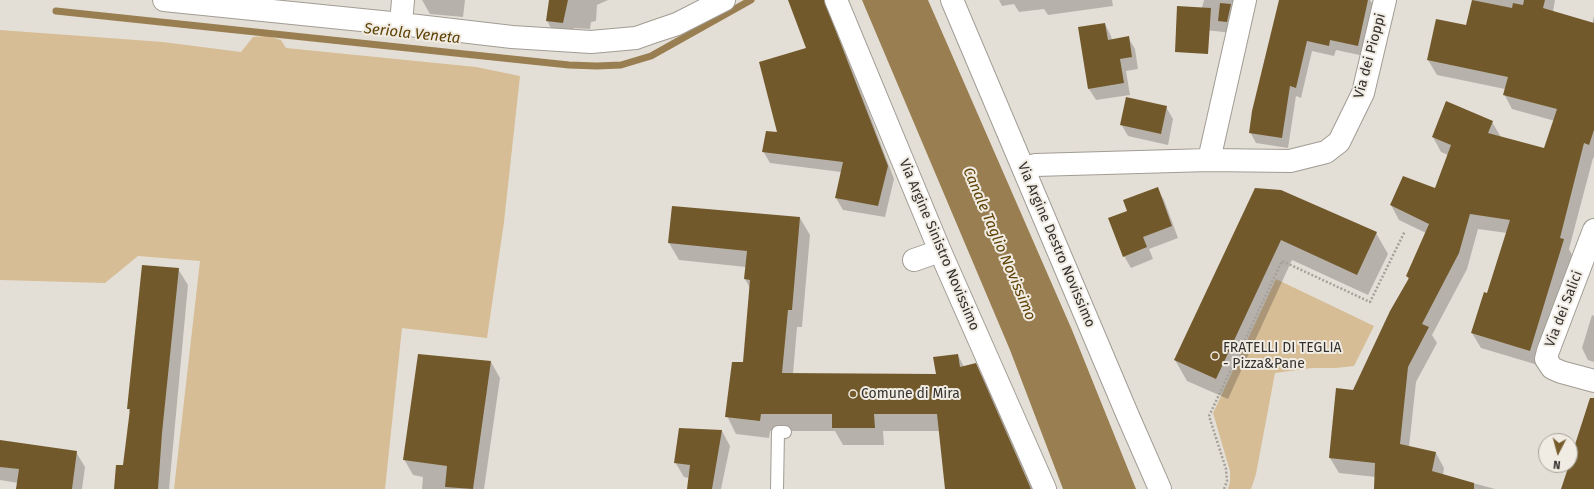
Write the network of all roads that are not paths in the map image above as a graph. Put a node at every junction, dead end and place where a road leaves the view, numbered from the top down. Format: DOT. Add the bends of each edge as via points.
graph roads {
  1 [pos="164,0"];
  2 [pos="403,0"];
  3 [pos="724,0"];
  4 [pos="836,0"];
  5 [pos="952,0"];
  6 [pos="1245,0"];
  7 [pos="1385,0"];
  8 [pos="196,1"];
  9 [pos="401,24"];
  10 [pos="1209,160"];
  11 [pos="1024,168"];
  12 [pos="1594,230"];
  13 [pos="940,251"];
  14 [pos="914,260"];
  15 [pos="1594,381"];
  16 [pos="785,432"];
  17 [pos="777,489"];
  18 [pos="1045,489"];
  19 [pos="1160,489"];
  1 -- 8 [label="street"];
  2 -- 9 [label="street"];
  3 -- 9 [label="street" via="677,24 636,38 612,41 512,37"];
  4 -- 13 [label="street, Via Argine Sinistro Novissimo"];
  5 -- 11 [label="street, Via Argine Destro Novissimo"];
  6 -- 10 [label="street"];
  7 -- 10 [label="street, Via dei Pioppi" via="1363,93 1339,142 1326,152 1290,160"];
  8 -- 9 [label="street"];
  10 -- 11 [label="street, Via dei Pioppi" via="1035,164"];
  11 -- 19 [label="street, Via Argine Destro Novissimo"];
  12 -- 15 [label="street, Via dei Salici" via="1546,359 1552,368"];
  13 -- 14 [label="street"];
  13 -- 18 [label="street, Via Argine Sinistro Novissimo"];
  16 -- 17 [label="lane" via="778,432"];
}
